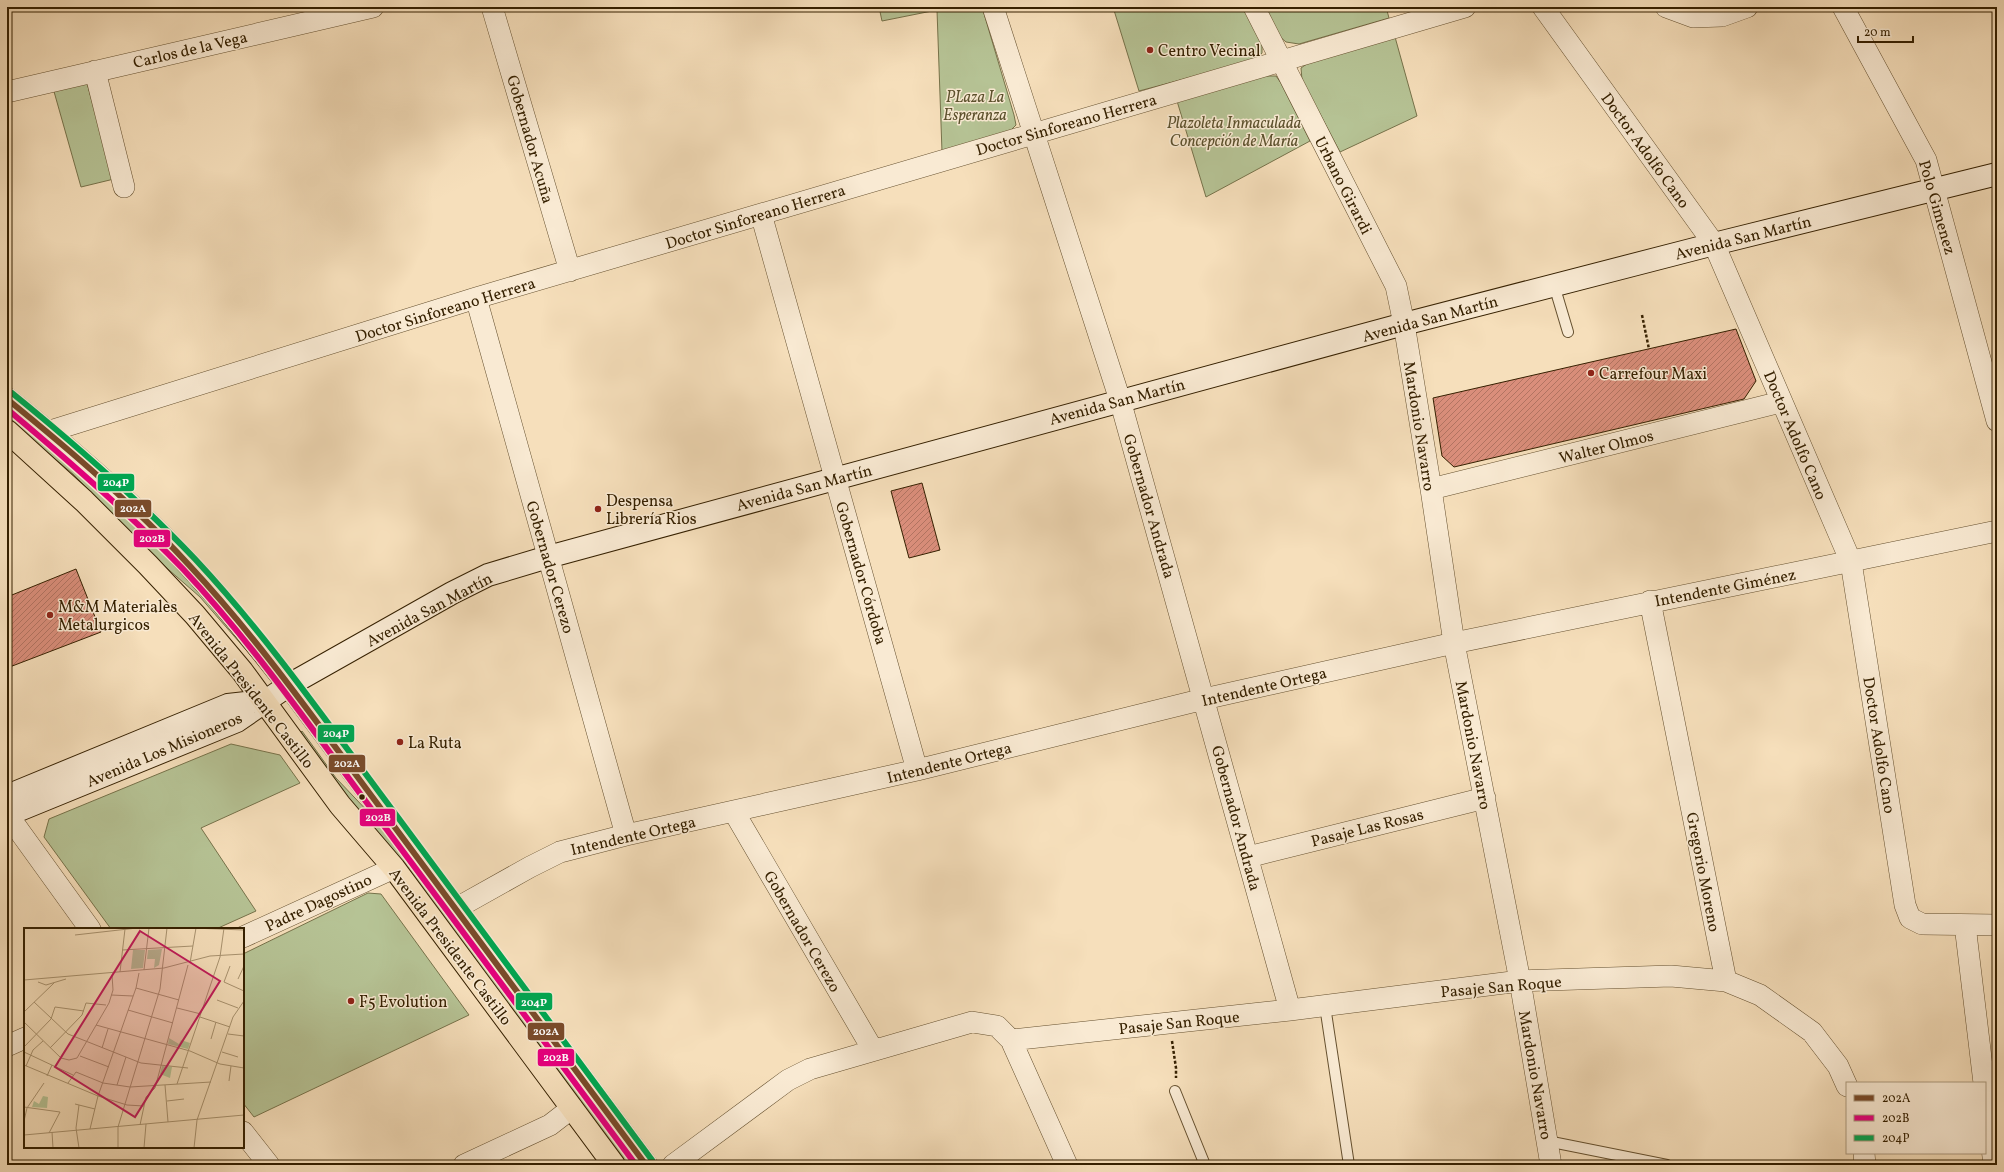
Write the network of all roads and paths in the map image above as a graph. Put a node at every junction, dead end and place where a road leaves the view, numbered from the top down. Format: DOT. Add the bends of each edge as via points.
graph roads {
  1 [pos="373,7"];
  2 [pos="492,7"];
  3 [pos="993,7"];
  4 [pos="1254,7"];
  5 [pos="1465,7"];
  6 [pos="1543,7"];
  7 [pos="1666,7"];
  8 [pos="1747,7"];
  9 [pos="1843,7"];
  10 [pos="1281,61"];
  11 [pos="96,71"];
  12 [pos="7,92"];
  13 [pos="1033,134"];
  14 [pos="1997,174"];
  15 [pos="124,187"];
  16 [pos="1934,191"];
  17 [pos="761,214"];
  18 [pos="1714,244"];
  19 [pos="570,271"];
  20 [pos="1554,285"];
  21 [pos="476,298"];
  22 [pos="1642,315"];
  23 [pos="1404,324"];
  24 [pos="1568,332"];
  25 [pos="1649,349"];
  26 [pos="7,399"];
  27 [pos="1120,400"];
  28 [pos="1781,402"];
  29 [pos="1997,421"];
  30 [pos="48,432"];
  31 [pos="8,434"];
  32 [pos="835,478"];
  33 [pos="1431,489"];
  34 [pos="1997,531"];
  35 [pos="548,557"];
  36 [pos="1851,562"];
  37 [pos="1650,601"];
  38 [pos="1454,643"];
  39 [pos="289,685"];
  40 [pos="1204,699"];
  41 [pos="264,701"];
  42 [pos="917,770"];
  43 [pos="1485,798"];
  44 [pos="7,810"];
  45 [pos="734,812"];
  46 [pos="626,835"];
  47 [pos="1248,857"];
  48 [pos="394,868"];
  49 [pos="455,908"];
  50 [pos="1965,924"];
  51 [pos="1997,925"];
  52 [pos="89,928"];
  53 [pos="244,937"];
  54 [pos="1520,981"];
  55 [pos="1726,981"];
  56 [pos="1325,1006"];
  57 [pos="1290,1010"];
  58 [pos="1169,1024"];
  59 [pos="24,1038"];
  60 [pos="1011,1040"];
  61 [pos="7,1046"];
  62 [pos="873,1050"];
  63 [pos="1984,1082"];
  64 [pos="1846,1084"];
  65 [pos="1175,1090"];
  66 [pos="1986,1097"];
  67 [pos="572,1108"];
  68 [pos="244,1133"];
  69 [pos="1547,1141"];
  70 [pos="1864,1154"];
  71 [pos="269,1165"];
  72 [pos="464,1165"];
  73 [pos="614,1165"];
  74 [pos="646,1165"];
  75 [pos="673,1165"];
  76 [pos="1066,1165"];
  77 [pos="1205,1165"];
  78 [pos="1349,1165"];
  79 [pos="1551,1165"];
  80 [pos="1667,1165"];
  81 [pos="1865,1165"];
  82 [pos="1994,1165"];
  1 -- 11 [label="street, Carlos de la Vega"];
  2 -- 19 [label="street, Gobernador Acuña"];
  3 -- 13 [label="street, Gobernador Andrada"];
  4 -- 10 [label="street, Urbano Girardi"];
  5 -- 10 [label="street, Doctor Sinforeano Herrera"];
  6 -- 18 [label="street, Doctor Adolfo Cano"];
  7 -- 8 [label="street" via="1693,17 1722,16"];
  9 -- 16 [label="street, Polo Gimenez" via="1926,160"];
  10 -- 13 [label="street, Doctor Sinforeano Herrera"];
  10 -- 23 [label="street, Urbano Girardi" via="1396,286"];
  11 -- 12 [label="street, Carlos de la Vega"];
  11 -- 15 [label="street"];
  13 -- 17 [label="street, Doctor Sinforeano Herrera"];
  13 -- 27 [label="street, Gobernador Andrada"];
  14 -- 16 [label="main road, Avenida San Martín"];
  16 -- 18 [label="main road, Avenida San Martín"];
  16 -- 29 [label="street, Polo Gimenez"];
  17 -- 19 [label="street, Doctor Sinforeano Herrera"];
  17 -- 32 [label="street, Gobernador Córdoba"];
  18 -- 20 [label="main road, Avenida San Martín"];
  18 -- 28 [label="street, Doctor Adolfo Cano"];
  19 -- 21 [label="street, Doctor Sinforeano Herrera"];
  20 -- 23 [label="main road, Avenida San Martín"];
  20 -- 24 [label="lane"];
  21 -- 30 [label="street, Doctor Sinforeano Herrera"];
  21 -- 35 [label="street, Gobernador Cerezo"];
  22 -- 25 [label="path"];
  23 -- 27 [label="main road, Avenida San Martín"];
  23 -- 33 [label="street, Mardonio Navarro"];
  26 -- 30 [label="main road, Avenida Presidente Castillo"];
  27 -- 32 [label="main road, Avenida San Martín"];
  27 -- 40 [label="street, Gobernador Andrada"];
  28 -- 33 [label="street, Walter Olmos"];
  28 -- 36 [label="street, Doctor Adolfo Cano"];
  30 -- 39 [label="main road, Avenida Presidente Castillo" via="162,537 212,590"];
  31 -- 41 [label="main road, Avenida Presidente Castillo" via="84,502 190,609"];
  32 -- 35 [label="main road, Avenida San Martín"];
  32 -- 42 [label="street, Gobernador Córdoba"];
  33 -- 38 [label="street, Mardonio Navarro"];
  34 -- 36 [label="street, Intendente Giménez"];
  35 -- 39 [label="main road, Avenida San Martín" via="488,576 452,593"];
  35 -- 46 [label="street, Gobernador Cerezo"];
  36 -- 37 [label="street, Intendente Giménez"];
  36 -- 50 [label="street, Doctor Adolfo Cano" via="1903,897 1910,918 1922,924"];
  37 -- 38 [label="street, Intendente Giménez"];
  37 -- 55 [label="street, Gregorio Moreno"];
  38 -- 40 [label="street, Intendente Ortega"];
  38 -- 43 [label="street, Mardonio Navarro"];
  39 -- 41 [label="main road, Avenida San Martín"];
  39 -- 49 [label="main road, Avenida Presidente Castillo"];
  40 -- 42 [label="street, Intendente Ortega"];
  40 -- 47 [label="street, Gobernador Andrada"];
  41 -- 44 [label="main road, Avenida Los Misioneros" via="228,705"];
  41 -- 48 [label="main road, Avenida Presidente Castillo" via="340,805"];
  42 -- 45 [label="street, Intendente Ortega"];
  43 -- 47 [label="street, Pasaje Las Rosas"];
  43 -- 54 [label="street, Mardonio Navarro"];
  44 -- 52 [label="street"];
  45 -- 46 [label="street, Intendente Ortega"];
  45 -- 62 [label="street, Gobernador Cerezo"];
  46 -- 49 [label="street, Intendente Ortega" via="560,852"];
  47 -- 57 [label="street, Gobernador Andrada"];
  48 -- 53 [label="street, Padre Dagostino"];
  48 -- 67 [label="main road, Avenida Presidente Castillo"];
  49 -- 74 [label="main road, Avenida Presidente Castillo"];
  50 -- 51 [label="street"];
  50 -- 63 [label="street"];
  54 -- 55 [label="street, Pasaje San Roque" via="1671,976"];
  54 -- 56 [label="street, Pasaje San Roque"];
  54 -- 69 [label="street, Mardonio Navarro"];
  55 -- 64 [label="street" via="1760,996 1812,1032 1838,1066"];
  56 -- 57 [label="street, Pasaje San Roque"];
  56 -- 78 [label="lane"];
  57 -- 58 [label="street, Pasaje San Roque"];
  58 -- 60 [label="street, Pasaje San Roque"];
  58 -- 65 [label="path" via="1176,1068"];
  59 -- 61 [label="street"];
  60 -- 62 [label="street" via="996,1026 972,1022"];
  60 -- 76 [label="street"];
  62 -- 75 [label="street" via="810,1069 788,1080"];
  65 -- 77 [label="lane"];
  66 -- 82 [label="street"];
  67 -- 72 [label="street" via="550,1125"];
  67 -- 73 [label="main road, Avenida Presidente Castillo"];
  68 -- 71 [label="street"];
  69 -- 79 [label="street, Mardonio Navarro"];
  69 -- 80 [label="lane"];
  70 -- 81 [label="street"];
}
